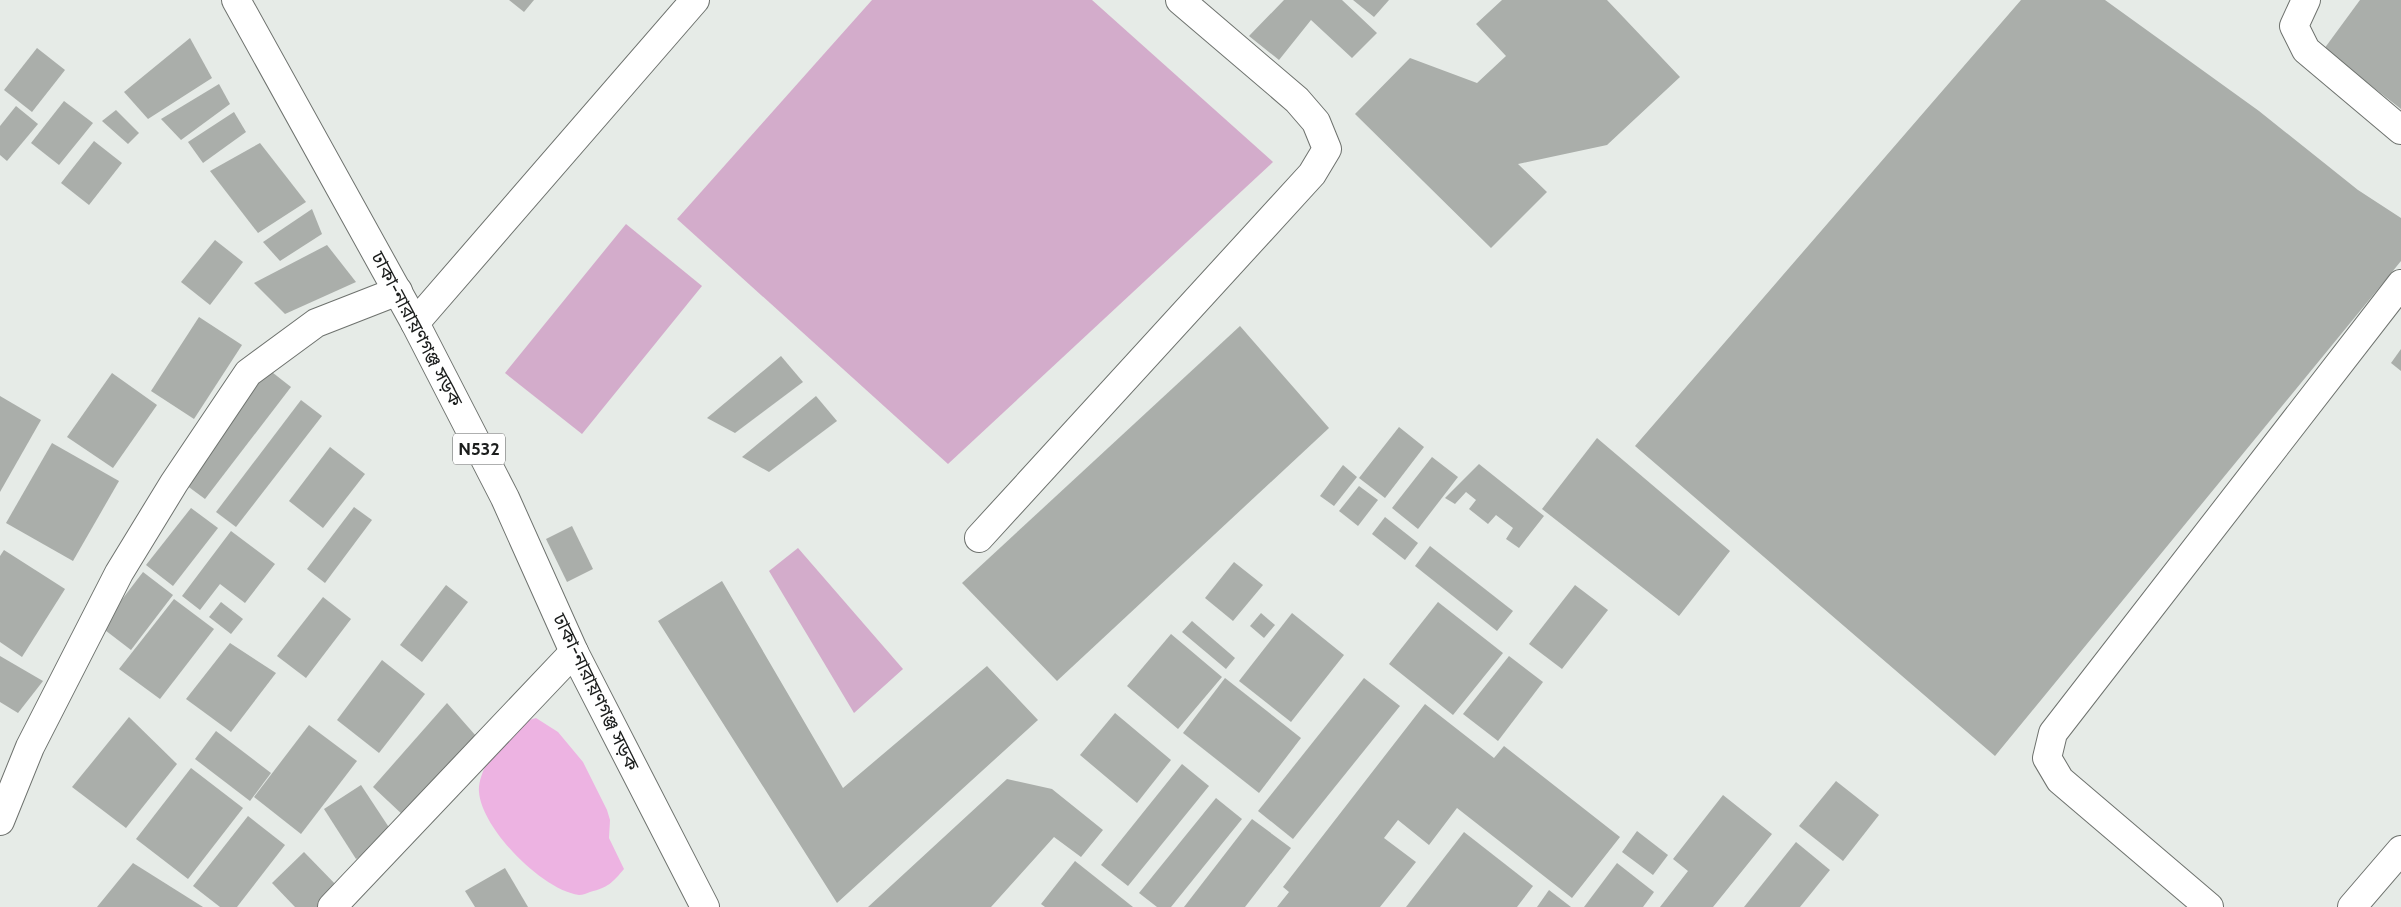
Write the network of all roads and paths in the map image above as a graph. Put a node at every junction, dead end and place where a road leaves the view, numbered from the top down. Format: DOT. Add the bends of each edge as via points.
graph roads {
  1 [pos="236,0"];
  2 [pos="695,0"];
  3 [pos="1180,0"];
  4 [pos="2306,0"];
  5 [pos="2401,130"];
  6 [pos="2401,284"];
  7 [pos="398,291"];
  8 [pos="415,323"];
  9 [pos="978,538"];
  10 [pos="574,652"];
  11 [pos="0,821"];
  12 [pos="2401,850"];
  13 [pos="332,907"];
  14 [pos="705,907"];
  15 [pos="2209,907"];
  16 [pos="2352,907"];
  1 -- 7 [label="main road, ঢাকা-নারায়ণগঞ্জ সড়ক / N532"];
  2 -- 8 [label="main road"];
  3 -- 9 [label="main road" via="1297,100 1316,122 1326,148 1312,174"];
  4 -- 5 [label="main road" via="2294,26 2306,50"];
  6 -- 15 [label="main road" via="2053,733 2047,758 2060,780"];
  7 -- 8 [label="main road, ঢাকা-নারায়ণগঞ্জ সড়ক / N532"];
  7 -- 11 [label="main road" via="316,323 248,372 119,573 30,747"];
  8 -- 10 [label="main road, ঢাকা-নারায়ণগঞ্জ সড়ক / N532" via="505,498"];
  10 -- 13 [label="main road"];
  10 -- 14 [label="main road, ঢাকা-নারায়ণগঞ্জ সড়ক / N532"];
  12 -- 16 [label="main road"];
}
